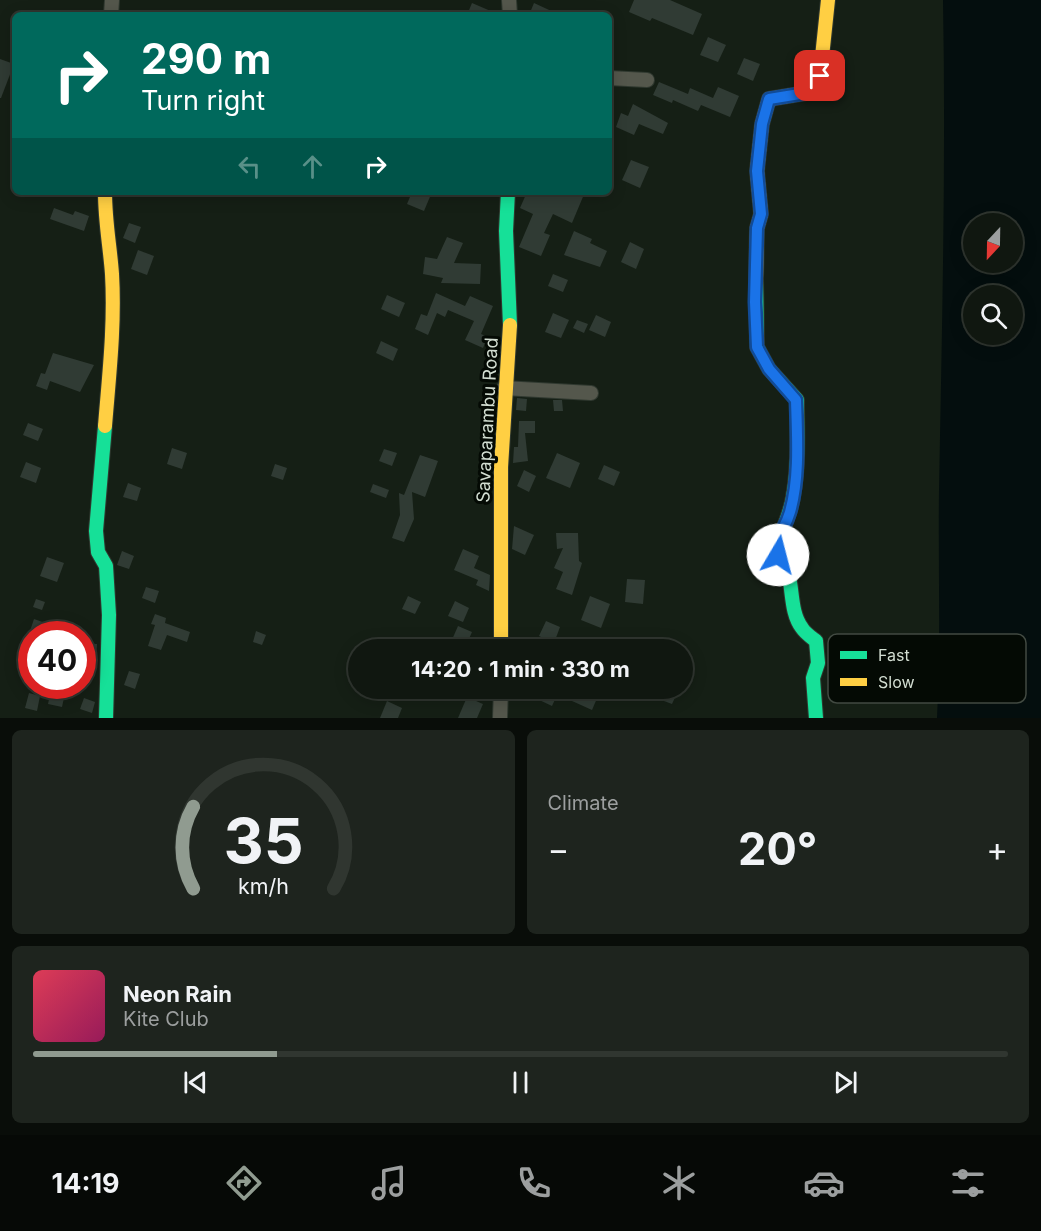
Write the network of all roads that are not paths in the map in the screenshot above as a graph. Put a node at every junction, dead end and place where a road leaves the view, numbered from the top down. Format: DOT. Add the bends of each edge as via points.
graph roads {
  1 [pos="828,0"];
  2 [pos="612,78"];
  3 [pos="647,80"];
  4 [pos="105,195"];
  5 [pos="508,195"];
  6 [pos="504,388"];
  7 [pos="591,393"];
  8 [pos="501,639"];
  9 [pos="501,699"];
  10 [pos="106,718"];
  11 [pos="500,718"];
  12 [pos="816,718"];
  1 -- 12 [label="street" via="820,76 812,92 769,99 757,171 761,214 757,228 757,347 769,369 796,400 796,465 790,513 777,536 778,555 786,562 793,607 801,627 816,641"];
  2 -- 3 [label="street"];
  4 -- 10 [label="street" via="112,274 112,347 96,531 98,552 106,566 109,615"];
  5 -- 6 [label="street, Savaparambu Road" via="510,329"];
  6 -- 7 [label="street"];
  6 -- 8 [label="street, Savaparambu Road"];
  9 -- 11 [label="street"];
}
